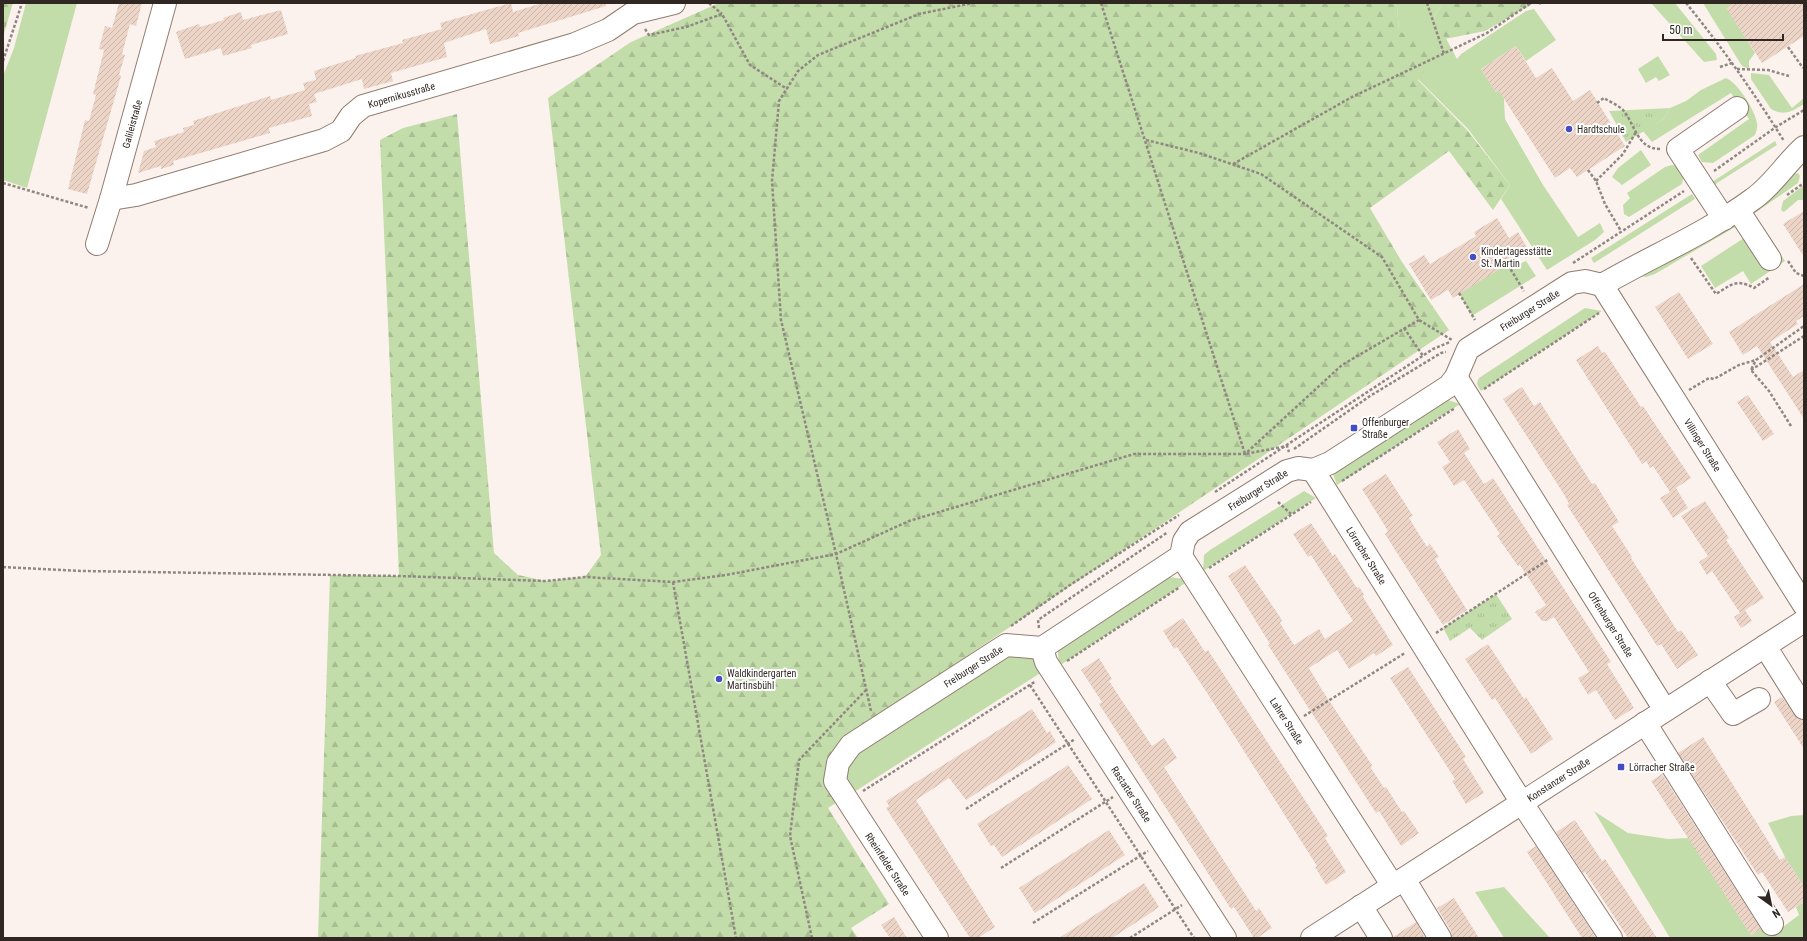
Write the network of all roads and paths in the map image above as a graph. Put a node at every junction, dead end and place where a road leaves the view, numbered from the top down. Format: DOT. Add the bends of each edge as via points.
graph roads {
  1 [pos="22,3"];
  2 [pos="164,3"];
  3 [pos="674,3"];
  4 [pos="709,3"];
  5 [pos="973,3"];
  6 [pos="1101,3"];
  7 [pos="1427,3"];
  8 [pos="1531,3"];
  9 [pos="1686,3"];
  10 [pos="632,8"];
  11 [pos="722,14"];
  12 [pos="1788,46"];
  13 [pos="1444,54"];
  14 [pos="3,61"];
  15 [pos="1732,63"];
  16 [pos="1720,67"];
  17 [pos="1803,68"];
  18 [pos="1737,69"];
  19 [pos="1789,76"];
  20 [pos="787,89"];
  21 [pos="1597,103"];
  22 [pos="1737,108"];
  23 [pos="1804,110"];
  24 [pos="1776,127"];
  25 [pos="1636,132"];
  26 [pos="1146,140"];
  27 [pos="1644,143"];
  28 [pos="1799,151"];
  29 [pos="1232,164"];
  30 [pos="1588,170"];
  31 [pos="1596,181"];
  32 [pos="1699,182"];
  33 [pos="3,183"];
  34 [pos="109,206"];
  35 [pos="1731,214"];
  36 [pos="97,244"];
  37 [pos="1691,258"];
  38 [pos="1508,265"];
  39 [pos="1779,267"];
  40 [pos="1602,285"];
  41 [pos="1524,292"];
  42 [pos="1459,293"];
  43 [pos="1419,320"];
  44 [pos="1475,320"];
  45 [pos="1804,326"];
  46 [pos="1404,328"];
  47 [pos="1804,336"];
  48 [pos="1468,349"];
  49 [pos="1423,356"];
  50 [pos="1756,360"];
  51 [pos="1751,370"];
  52 [pos="1456,377"];
  53 [pos="1675,400"];
  54 [pos="1791,426"];
  55 [pos="1245,454"];
  56 [pos="1305,469"];
  57 [pos="1278,502"];
  58 [pos="1291,514"];
  59 [pos="1564,549"];
  60 [pos="836,554"];
  61 [pos="1181,556"];
  62 [pos="3,567"];
  63 [pos="673,582"];
  64 [pos="1804,605"];
  65 [pos="1804,621"];
  66 [pos="1421,643"];
  67 [pos="1765,646"];
  68 [pos="1042,648"];
  69 [pos="1710,681"];
  70 [pos="1030,685"];
  71 [pos="866,690"];
  72 [pos="1759,699"];
  73 [pos="1804,708"];
  74 [pos="1665,710"];
  75 [pos="1645,723"];
  76 [pos="1290,724"];
  77 [pos="1091,729"];
  78 [pos="874,730"];
  79 [pos="1067,744"];
  80 [pos="1129,788"];
  81 [pos="840,790"];
  82 [pos="1106,802"];
  83 [pos="1522,803"];
  84 [pos="966,809"];
  85 [pos="1163,842"];
  86 [pos="1141,855"];
  87 [pos="1001,868"];
  88 [pos="1399,883"];
  89 [pos="1198,895"];
  90 [pos="1361,906"];
  91 [pos="1175,909"];
  92 [pos="1033,923"];
  93 [pos="1772,924"];
  94 [pos="736,938"];
  95 [pos="812,938"];
  96 [pos="937,938"];
  97 [pos="1130,938"];
  98 [pos="1194,938"];
  99 [pos="1225,938"];
  100 [pos="1312,938"];
  101 [pos="1381,938"];
  102 [pos="1440,938"];
  103 [pos="1611,938"];
  1 -- 14 [label="path"];
  2 -- 34 [label="street, Galileistraße"];
  3 -- 10 [label="street, Kopernikusstraße" via="666,6"];
  4 -- 11 [label="path"];
  5 -- 20 [label="path" via="918,14 818,55 798,71"];
  6 -- 26 [label="path"];
  7 -- 13 [label="path"];
  8 -- 13 [label="path" via="1487,33"];
  9 -- 15 [label="path"];
  10 -- 11 [label="path" via="649,35"];
  10 -- 34 [label="street, Kopernikusstraße" via="608,30 575,44 363,106 350,116 340,132 324,140 136,195"];
  11 -- 20 [label="path" via="750,65"];
  12 -- 17 [label="path"];
  13 -- 29 [label="path" via="1352,97"];
  15 -- 16 [label="path"];
  15 -- 18 [label="path"];
  18 -- 19 [label="path" via="1768,70"];
  18 -- 24 [label="path"];
  20 -- 60 [label="path" via="779,101 772,181 781,320"];
  21 -- 25 [label="path" via="1604,98 1623,110"];
  22 -- 32 [label="street" via="1678,149"];
  23 -- 24 [label="path"];
  24 -- 28 [label="path"];
  24 -- 32 [label="path"];
  25 -- 27 [label="path"];
  25 -- 31 [label="path" via="1623,154"];
  26 -- 29 [label="path"];
  26 -- 55 [label="path"];
  28 -- 35 [label="street" via="1755,198"];
  29 -- 43 [label="path" via="1261,174 1382,257"];
  30 -- 31 [label="path"];
  31 -- 32 [label="path" via="1605,204 1621,230"];
  32 -- 35 [label="street"];
  33 -- 34 [label="path"];
  34 -- 36 [label="street, Galileistraße"];
  35 -- 39 [label="street"];
  35 -- 40 [label="street"];
  37 -- 39 [label="path" via="1716,294 1734,283 1741,282 1754,288"];
  38 -- 41 [label="path"];
  40 -- 48 [label="street, Freiburger Straße" via="1585,280 1572,283"];
  40 -- 53 [label="street, Villinger Straße"];
  42 -- 44 [label="path"];
  43 -- 46 [label="path"];
  43 -- 48 [label="path"];
  45 -- 50 [label="path"];
  46 -- 49 [label="path"];
  46 -- 55 [label="path" via="1342,365"];
  47 -- 51 [label="path"];
  48 -- 52 [label="street, Freiburger Straße"];
  50 -- 51 [label="path"];
  50 -- 53 [label="path" via="1739,365 1714,379 1709,378"];
  51 -- 54 [label="path" via="1769,391"];
  52 -- 56 [label="street, Freiburger Straße" via="1449,386 1330,463"];
  52 -- 59 [label="street, Offenburger Straße"];
  53 -- 64 [label="street, Villinger Straße"];
  55 -- 56 [label="path" via="1287,446"];
  55 -- 60 [label="path" via="1134,454 909,521"];
  56 -- 61 [label="street, Freiburger Straße" via="1287,471 1190,532 1184,541"];
  56 -- 66 [label="street, Lörracher Straße"];
  57 -- 58 [label="path"];
  59 -- 66 [label="path"];
  59 -- 74 [label="street, Offenburger Straße"];
  60 -- 63 [label="path" via="726,575"];
  60 -- 71 [label="path"];
  61 -- 68 [label="street"];
  61 -- 76 [label="street, Lahrer Straße"];
  62 -- 63 [label="path" via="546,581 585,576"];
  63 -- 94 [label="path"];
  65 -- 67 [label="street, Konstanzer Straße"];
  66 -- 76 [label="path"];
  66 -- 83 [label="street, Lörracher Straße"];
  67 -- 69 [label="street, Konstanzer Straße"];
  67 -- 73 [label="street"];
  68 -- 77 [label="street, Rastatter Straße" via="1046,662"];
  68 -- 78 [label="street, Freiburger Straße" via="1006,645"];
  69 -- 72 [label="street" via="1733,714"];
  69 -- 74 [label="street, Konstanzer Straße"];
  70 -- 79 [label="path"];
  71 -- 78 [label="path"];
  71 -- 95 [label="path" via="799,760 790,836"];
  74 -- 75 [label="street, Konstanzer Straße"];
  75 -- 83 [label="street, Konstanzer Straße"];
  75 -- 93 [label="street"];
  76 -- 88 [label="street, Lahrer Straße"];
  77 -- 79 [label="path"];
  77 -- 80 [label="street, Rastatter Straße"];
  78 -- 81 [label="street, Freiburger Straße" via="851,745 838,763 835,781"];
  79 -- 82 [label="path"];
  79 -- 84 [label="path"];
  80 -- 82 [label="path"];
  80 -- 85 [label="street, Rastatter Straße"];
  81 -- 96 [label="street, Rheinfelder Straße"];
  82 -- 86 [label="path"];
  82 -- 87 [label="path"];
  83 -- 88 [label="street, Konstanzer Straße"];
  83 -- 103 [label="street, Lörracher Straße"];
  85 -- 86 [label="path"];
  85 -- 89 [label="street, Rastatter Straße"];
  86 -- 91 [label="path"];
  86 -- 92 [label="path"];
  88 -- 90 [label="street, Konstanzer Straße"];
  88 -- 102 [label="street, Lahrer Straße"];
  89 -- 91 [label="path"];
  89 -- 99 [label="street, Rastatter Straße"];
  90 -- 100 [label="street, Konstanzer Straße"];
  90 -- 101 [label="street"];
  91 -- 97 [label="path"];
  91 -- 98 [label="path"];
}
